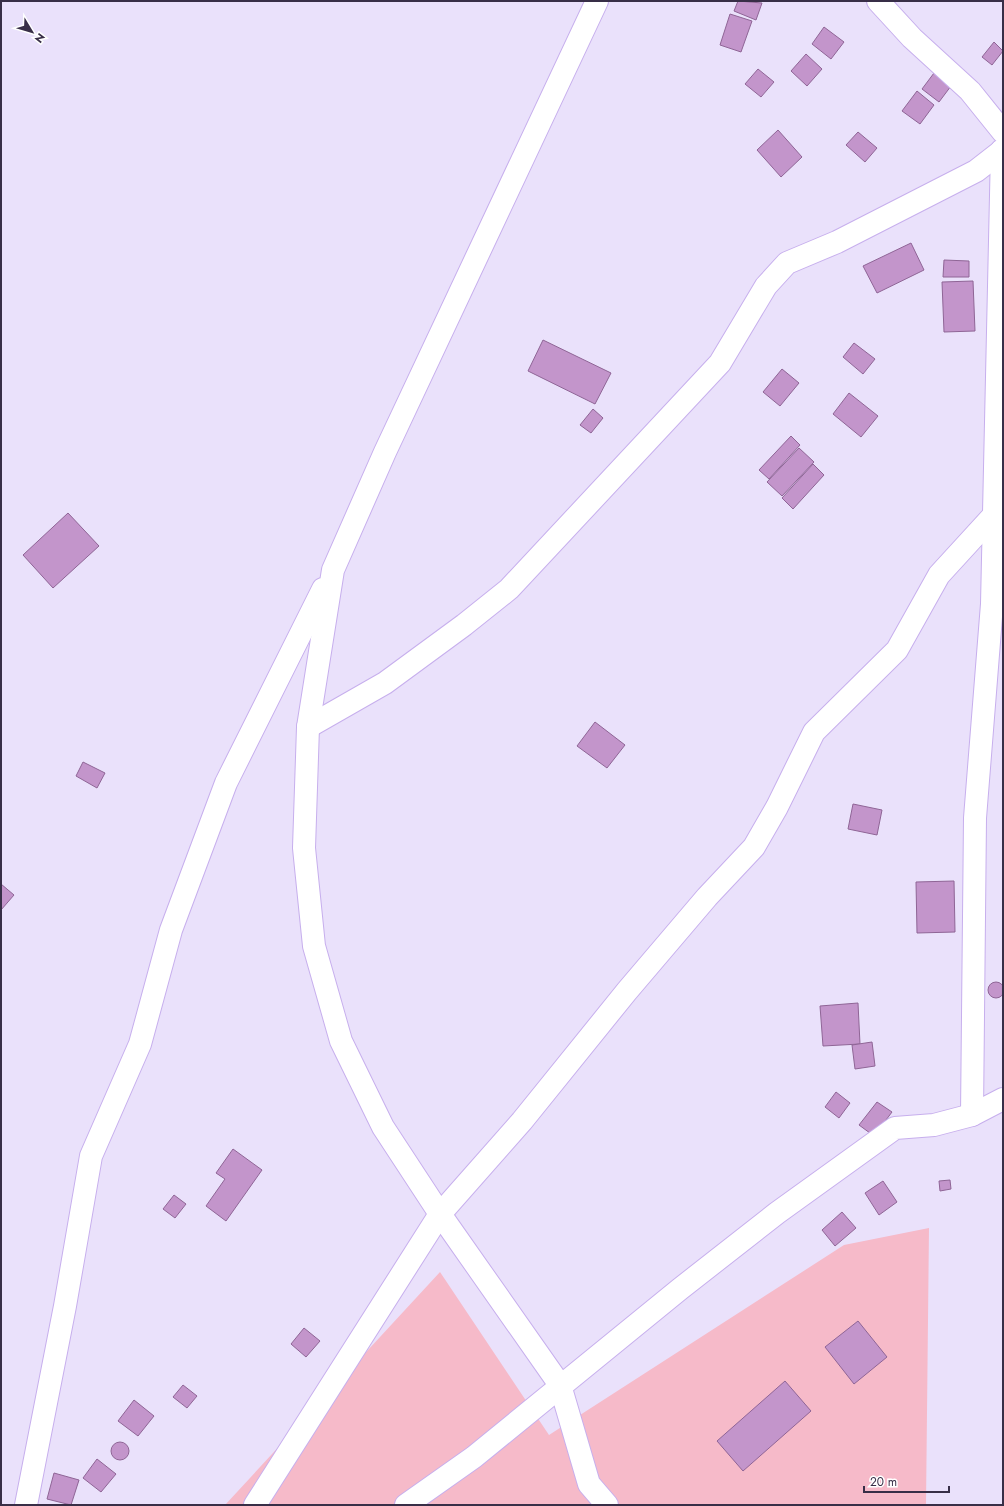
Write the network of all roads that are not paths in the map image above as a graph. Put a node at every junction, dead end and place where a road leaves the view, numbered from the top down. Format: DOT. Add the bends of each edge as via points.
graph roads {
  1 [pos="598,1"];
  2 [pos="878,1"];
  3 [pos="1003,144"];
  4 [pos="998,512"];
  5 [pos="332,570"];
  6 [pos="308,727"];
  7 [pos="1003,1099"];
  8 [pos="972,1115"];
  9 [pos="440,1214"];
  10 [pos="560,1385"];
  11 [pos="26,1505"];
  12 [pos="255,1505"];
  13 [pos="406,1505"];
  14 [pos="606,1505"];
  1 -- 5 [label="street"];
  2 -- 3 [label="street" via="912,38 970,91"];
  3 -- 4 [label="street"];
  3 -- 6 [label="street" via="976,171 837,242 787,263 766,286 720,363 509,588 386,683"];
  4 -- 8 [label="street" via="975,818"];
  4 -- 9 [label="street" via="939,575 897,650 814,732 754,847 702,902 522,1120"];
  5 -- 6 [label="street"];
  5 -- 11 [label="street" via="226,783 172,930 140,1044 91,1156"];
  6 -- 9 [label="street" via="304,848 314,946 341,1041 382,1127"];
  7 -- 8 [label="street"];
  8 -- 10 [label="street" via="934,1125 895,1128 777,1213"];
  9 -- 10 [label="street"];
  9 -- 12 [label="street"];
  10 -- 13 [label="street" via="474,1457"];
  10 -- 14 [label="street" via="589,1484"];
}
